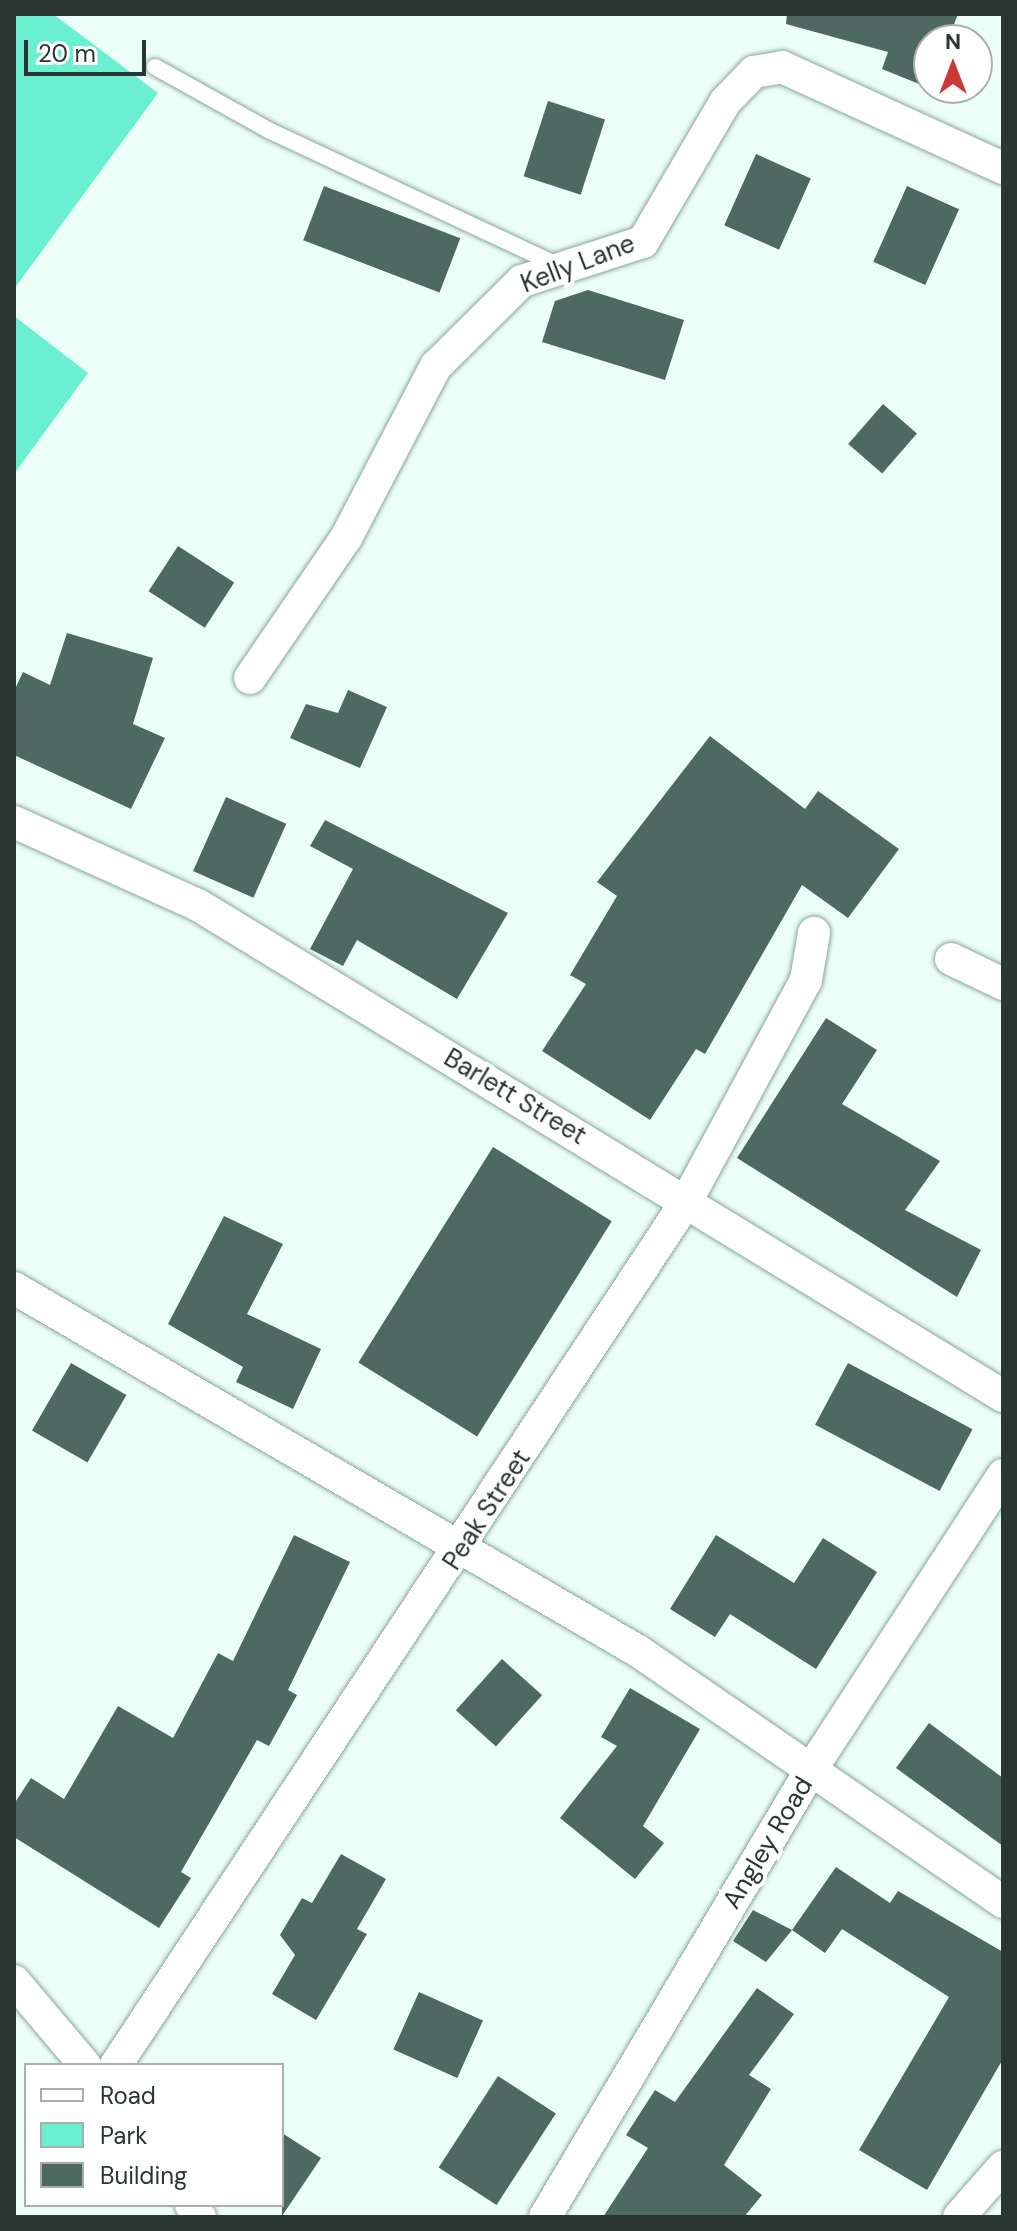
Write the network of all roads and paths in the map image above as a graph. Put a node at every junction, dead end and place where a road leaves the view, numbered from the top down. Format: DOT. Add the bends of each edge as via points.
graph roads {
  1 [pos="155,67"];
  2 [pos="1003,168"];
  3 [pos="566,270"];
  4 [pos="250,678"];
  5 [pos="14,822"];
  6 [pos="814,933"];
  7 [pos="951,959"];
  8 [pos="1003,984"];
  9 [pos="686,1202"];
  10 [pos="18,1300"];
  11 [pos="1003,1396"];
  12 [pos="1003,1475"];
  13 [pos="463,1547"];
  14 [pos="812,1768"];
  15 [pos="1003,1902"];
  16 [pos="14,1981"];
  17 [pos="83,2063"];
  18 [pos="117,2063"];
  19 [pos="1003,2167"];
  20 [pos="545,2217"];
  21 [pos="959,2217"];
  1 -- 3 [label="lane" via="270,131"];
  2 -- 3 [label="street, Kelly Lane" via="782,67 754,72 725,102 643,242"];
  3 -- 4 [label="street, Kelly Lane" via="522,281 436,366 346,538"];
  5 -- 9 [label="street, Barlett Street" via="198,905"];
  6 -- 9 [label="street, Peak Street" via="806,980"];
  7 -- 8 [label="street"];
  9 -- 11 [label="street, Barlett Street"];
  9 -- 13 [label="street, Peak Street"];
  10 -- 13 [label="street"];
  12 -- 14 [label="street, Angley Road"];
  13 -- 14 [label="street" via="638,1651"];
  13 -- 18 [label="street, Peak Street"];
  14 -- 15 [label="street"];
  14 -- 20 [label="street, Angley Road"];
  16 -- 17 [label="street"];
  19 -- 21 [label="street"];
}
